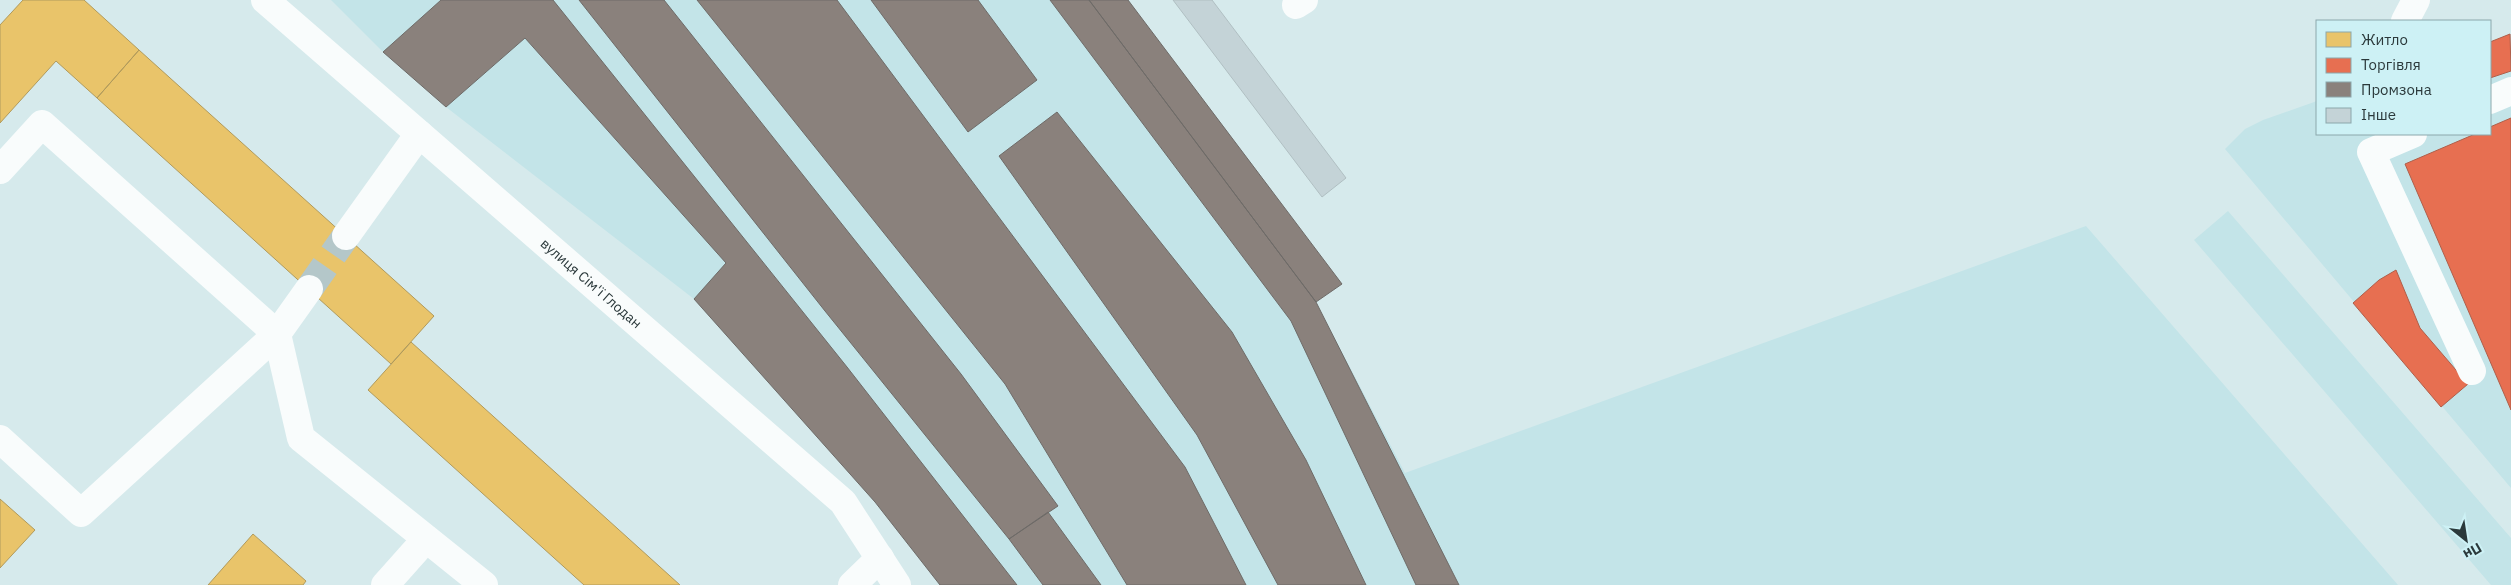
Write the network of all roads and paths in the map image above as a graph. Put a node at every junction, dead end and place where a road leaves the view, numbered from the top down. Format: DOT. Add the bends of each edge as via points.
graph roads {
  1 [pos="265,0"];
  2 [pos="2416,0"];
  3 [pos="2406,20"];
  4 [pos="2511,91"];
  5 [pos="2491,100"];
  6 [pos="419,134"];
  7 [pos="2411,135"];
  8 [pos="0,170"];
  9 [pos="346,236"];
  10 [pos="309,289"];
  11 [pos="277,334"];
  12 [pos="2472,371"];
  13 [pos="0,438"];
  14 [pos="426,539"];
  15 [pos="880,558"];
  16 [pos="384,585"];
  17 [pos="484,585"];
  18 [pos="852,585"];
  19 [pos="897,585"];
  1 -- 6 [label="street, вулиця Сім'ї Глодан"];
  2 -- 3 [label="street"];
  4 -- 5 [label="street"];
  6 -- 9 [label="street"];
  6 -- 15 [label="street, вулиця Сім'ї Глодан" via="843,502"];
  7 -- 12 [label="street" via="2371,152"];
  8 -- 11 [label="street" via="42,124"];
  10 -- 11 [label="street"];
  11 -- 13 [label="street" via="81,513"];
  11 -- 14 [label="street" via="301,438"];
  14 -- 16 [label="street"];
  14 -- 17 [label="street"];
  15 -- 18 [label="street"];
  15 -- 19 [label="street, вулиця Сім'ї Глодан"];
}
